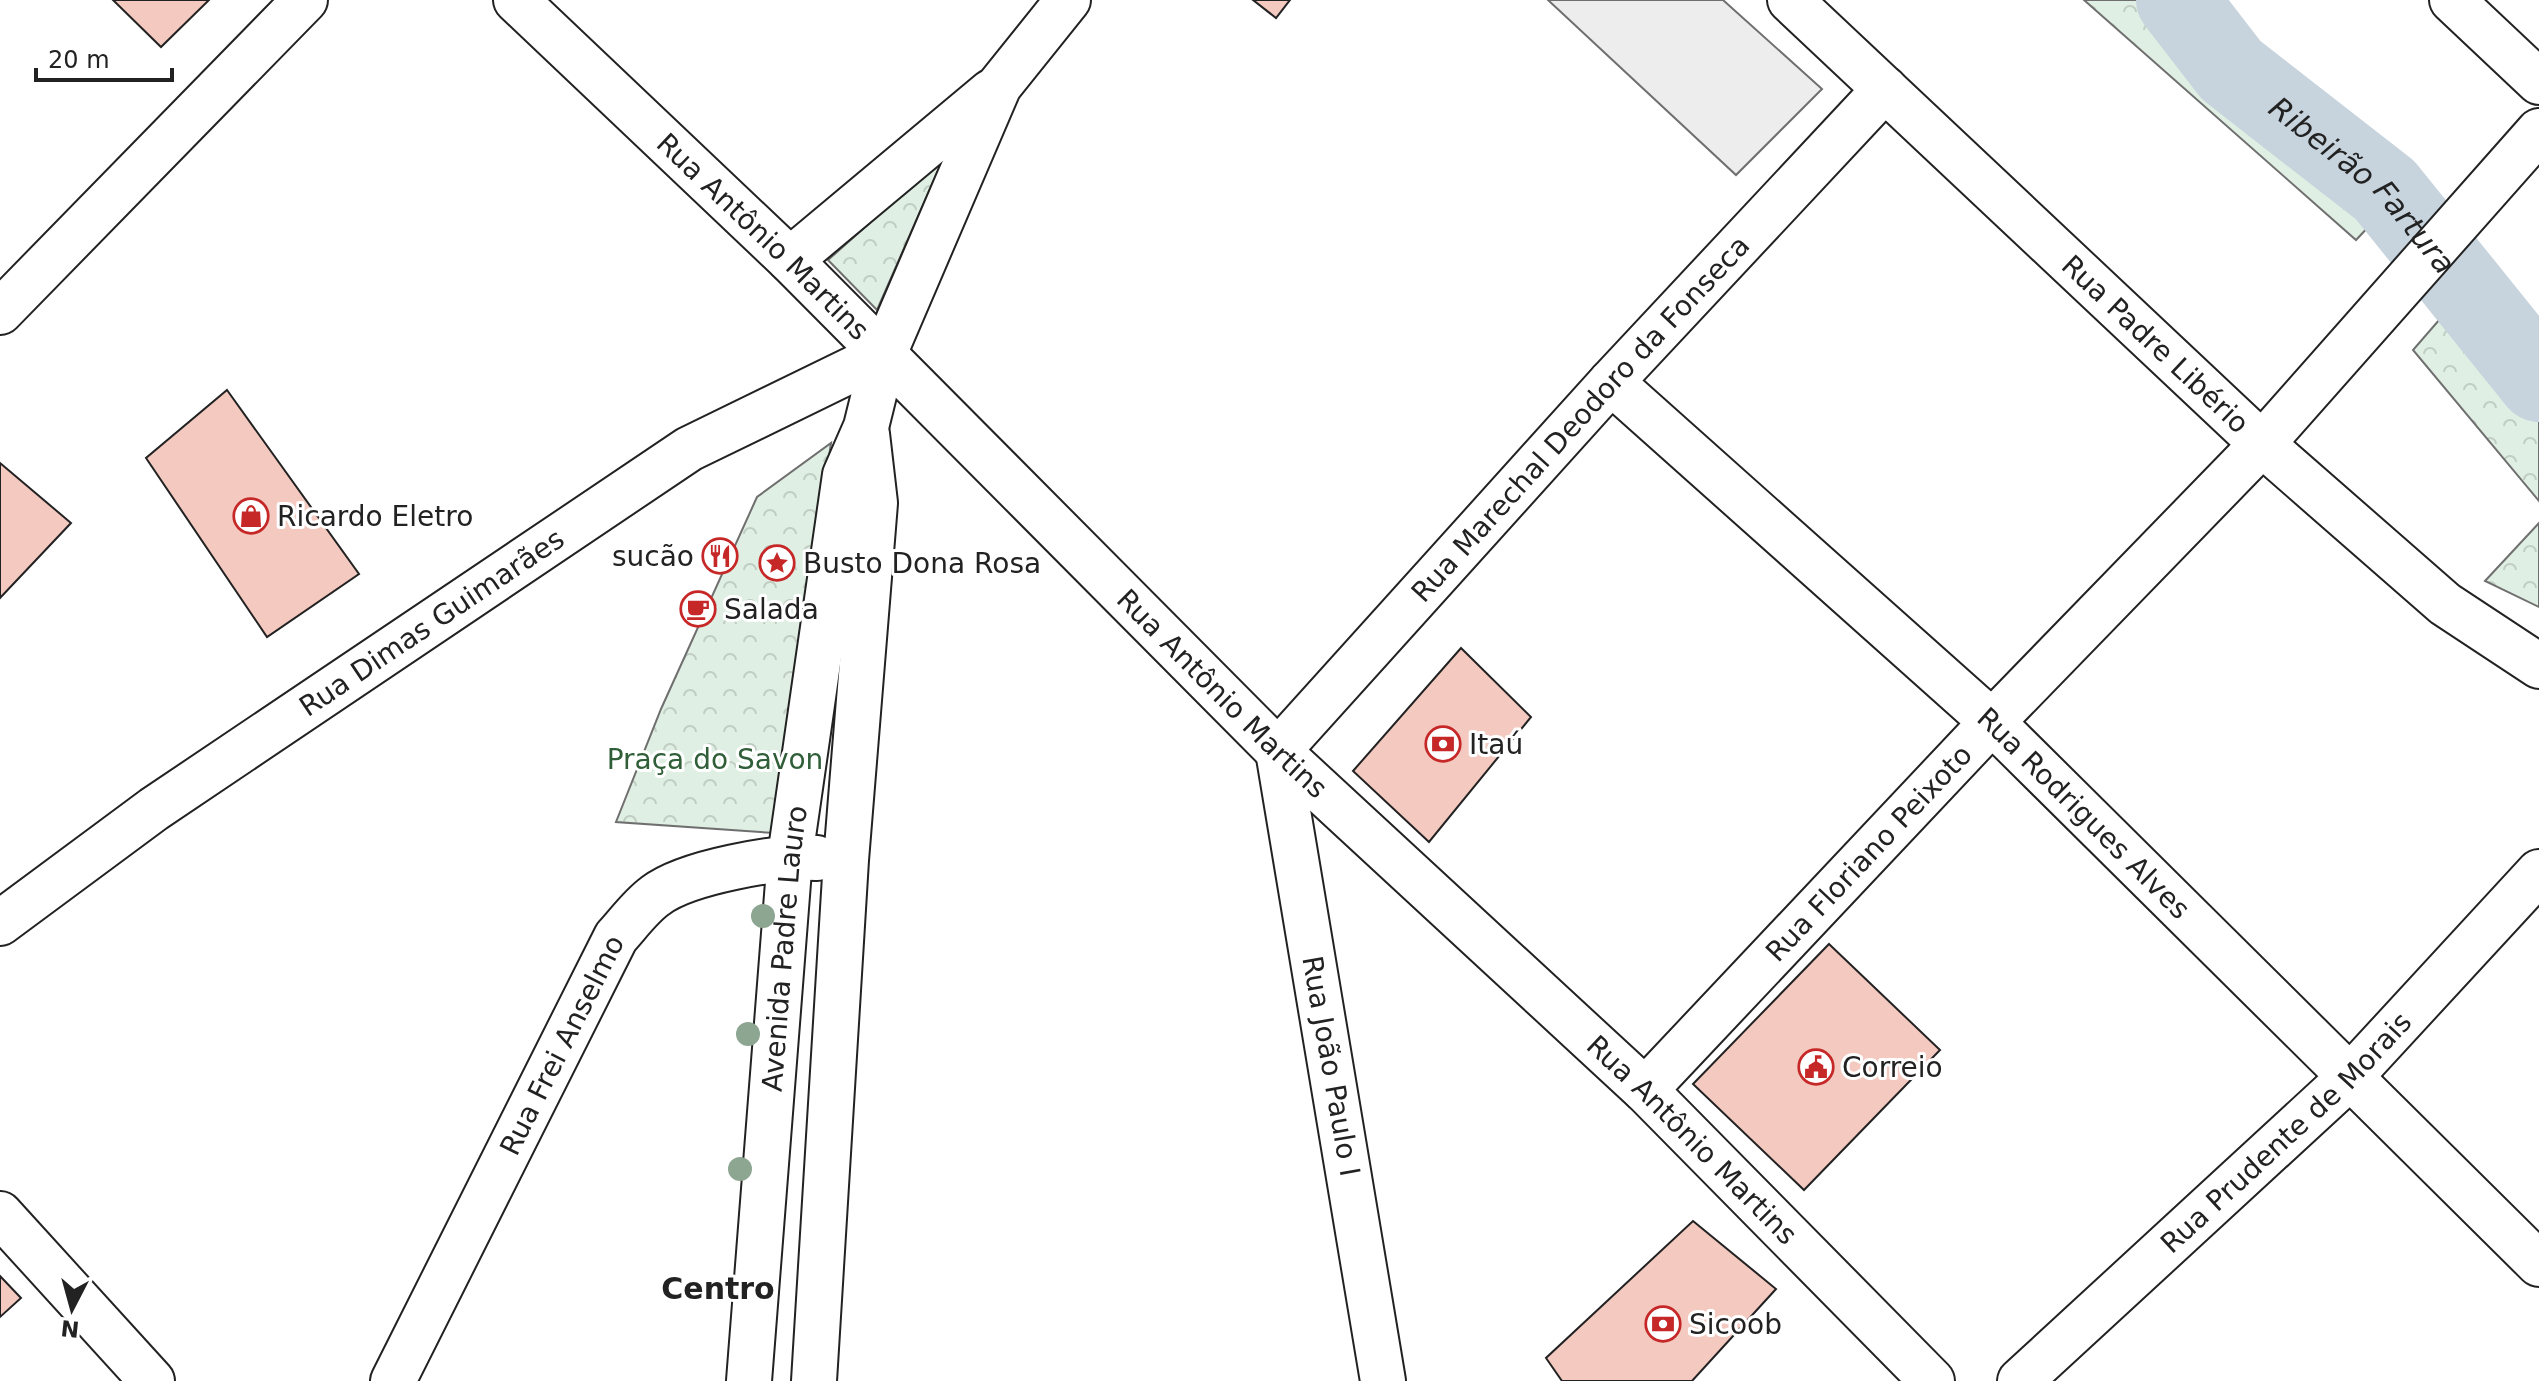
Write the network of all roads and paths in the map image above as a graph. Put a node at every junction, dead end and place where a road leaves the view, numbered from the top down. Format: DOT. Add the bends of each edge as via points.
graph roads {
  1 [pos="305,0"];
  2 [pos="516,0"];
  3 [pos="1068,0"];
  4 [pos="1790,0"];
  5 [pos="2452,0"];
  6 [pos="2539,82"];
  7 [pos="999,86"];
  8 [pos="1885,89"];
  9 [pos="2539,131"];
  10 [pos="790,260"];
  11 [pos="0,312"];
  12 [pos="884,354"];
  13 [pos="1611,382"];
  14 [pos="866,427"];
  15 [pos="2262,444"];
  16 [pos="2539,666"];
  17 [pos="1992,722"];
  18 [pos="1278,751"];
  19 [pos="790,857"];
  20 [pos="846,860"];
  21 [pos="2539,872"];
  22 [pos="0,923"];
  23 [pos="2349,1078"];
  24 [pos="1645,1090"];
  25 [pos="0,1214"];
  26 [pos="2539,1264"];
  27 [pos="152,1381"];
  28 [pos="393,1381"];
  29 [pos="749,1381"];
  30 [pos="814,1381"];
  31 [pos="1383,1381"];
  32 [pos="1932,1381"];
  33 [pos="2020,1381"];
  1 -- 11 [label="street"];
  2 -- 10 [label="street, Rua Antônio Martins"];
  3 -- 7 [label="street"];
  4 -- 8 [label="street, Rua Padre Libério"];
  5 -- 6 [label="street"];
  7 -- 10 [label="street"];
  7 -- 12 [label="street, Avenida Padre Lauro"];
  8 -- 13 [label="street, Rua Marechal Deodoro da Fonseca"];
  8 -- 15 [label="street, Rua Padre Libério"];
  9 -- 15 [label="street, Rua Floriano Peixoto"];
  10 -- 12 [label="street, Rua Antônio Martins"];
  12 -- 14 [label="street, Avenida Padre Lauro"];
  12 -- 18 [label="street, Rua Antônio Martins"];
  12 -- 22 [label="street, Rua Dimas Guimarães" via="689,449 154,809"];
  13 -- 17 [label="street, Rua Rodrigues Alves"];
  13 -- 18 [label="street, Rua Marechal Deodoro da Fonseca"];
  14 -- 19 [label="street, Avenida Padre Lauro" via="845,475"];
  14 -- 20 [label="street, Avenida Padre Lauro" via="875,503"];
  15 -- 16 [label="street, Rua Padre Libério" via="2445,604"];
  15 -- 17 [label="street, Rua Floriano Peixoto"];
  17 -- 23 [label="street, Rua Rodrigues Alves"];
  17 -- 24 [label="street, Rua Floriano Peixoto"];
  18 -- 24 [label="street, Rua Antônio Martins"];
  18 -- 31 [label="street, Rua João Paulo I"];
  19 -- 20 [label="street, Rua Frei Anselmo"];
  19 -- 28 [label="street, Rua Frei Anselmo" via="703,875 655,895 616,937"];
  19 -- 29 [label="street, Avenida Padre Lauro"];
  20 -- 30 [label="street, Avenida Padre Lauro"];
  21 -- 23 [label="street, Rua Prudente de Morais"];
  23 -- 26 [label="street, Rua Rodrigues Alves"];
  23 -- 33 [label="street, Rua Prudente de Morais"];
  24 -- 32 [label="street, Rua Antônio Martins"];
  25 -- 27 [label="street"];
}
